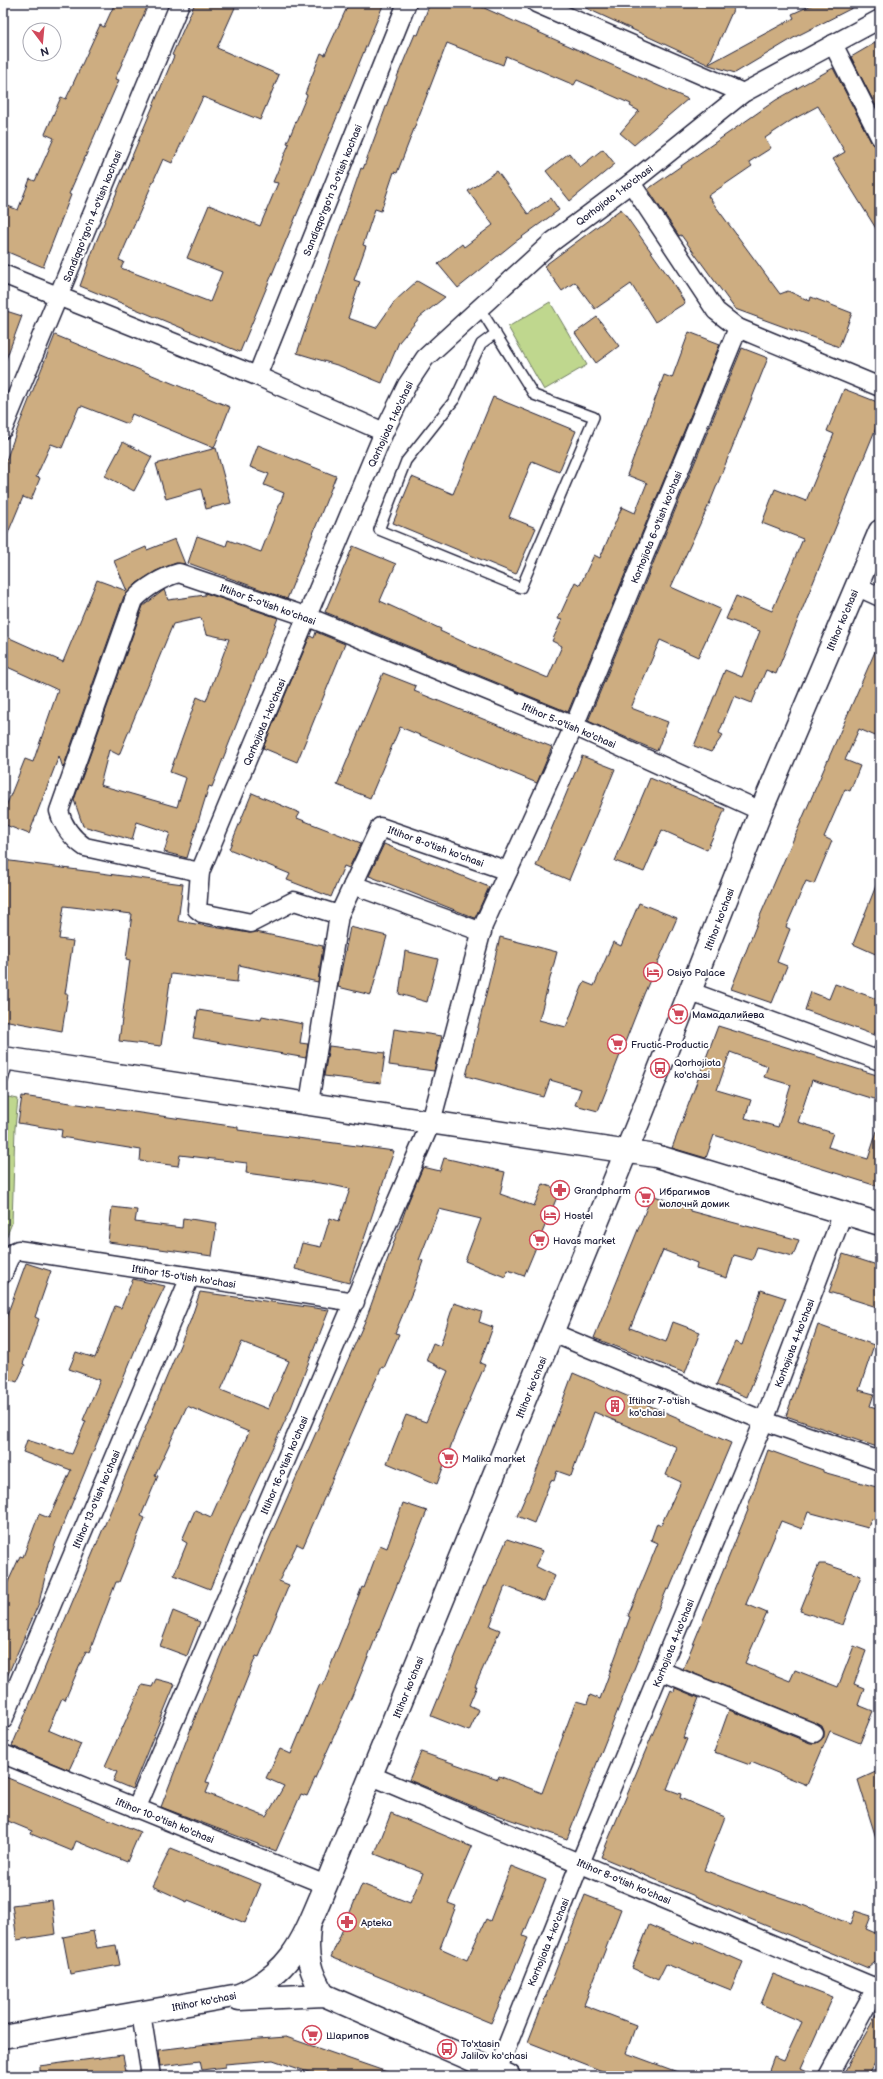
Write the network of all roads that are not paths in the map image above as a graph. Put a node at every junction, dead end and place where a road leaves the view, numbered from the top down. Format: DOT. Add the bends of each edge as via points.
graph roads {
  1 [pos="180,3"];
  2 [pos="407,3"];
  3 [pos="536,3"];
  4 [pos="880,19"];
  5 [pos="833,44"];
  6 [pos="743,93"];
  7 [pos="880,137"];
  8 [pos="631,183"];
  9 [pos="3,274"];
  10 [pos="59,296"];
  11 [pos="479,307"];
  12 [pos="738,328"];
  13 [pos="496,333"];
  14 [pos="257,376"];
  15 [pos="880,387"];
  16 [pos="3,429"];
  17 [pos="384,432"];
  18 [pos="880,531"];
  19 [pos="856,586"];
  20 [pos="880,597"];
  21 [pos="308,617"];
  22 [pos="574,726"];
  23 [pos="761,811"];
  24 [pos="508,871"];
  25 [pos="200,872"];
  26 [pos="353,885"];
  27 [pos="339,915"];
  28 [pos="482,932"];
  29 [pos="691,992"];
  30 [pos="879,1056"];
  31 [pos="6,1058"];
  32 [pos="3,1080"];
  33 [pos="308,1103"];
  34 [pos="431,1122"];
  35 [pos="626,1152"];
  36 [pos="843,1213"];
  37 [pos="880,1224"];
  38 [pos="3,1274"];
  39 [pos="190,1277"];
  40 [pos="355,1302"];
  41 [pos="552,1333"];
  42 [pos="764,1421"];
  43 [pos="880,1461"];
  44 [pos="661,1671"];
  45 [pos="3,1720"];
  46 [pos="814,1733"];
  47 [pos="3,1754"];
  48 [pos="372,1776"];
  49 [pos="136,1809"];
  50 [pos="580,1863"];
  51 [pos="326,1885"];
  52 [pos="309,1924"];
  53 [pos="878,1986"];
  54 [pos="324,1995"];
  55 [pos="219,1999"];
  56 [pos="141,2013"];
  57 [pos="3,2037"];
  58 [pos="495,2073"];
  59 [pos="151,2076"];
  60 [pos="828,2076"];
  1 -- 10 [label="street, Sandiqqo'rgo'n 4-o'tish kochasi"];
  2 -- 14 [label="street, Sandiqqo'rgo'n 3-o'tish kochasi"];
  3 -- 6 [label="street"];
  4 -- 5 [label="street, Qorhojiota 1-ko'chasi"];
  5 -- 6 [label="street, Qorhojiota 1-ko'chasi"];
  5 -- 7 [label="street"];
  6 -- 8 [label="street, Qorhojiota 1-ko'chasi"];
  8 -- 11 [label="street, Qorhojiota 1-ko'chasi" via="552,242"];
  8 -- 12 [label="street" via="716,311"];
  9 -- 10 [label="street"];
  10 -- 14 [label="street"];
  10 -- 16 [label="street, Sandiqqo'rgo'n 4-o'tish kochasi"];
  11 -- 13 [label="lane"];
  11 -- 17 [label="street, Qorhojiota 1-ko'chasi" via="425,358 407,385"];
  12 -- 15 [label="street"];
  12 -- 22 [label="street, Korhojiota 6-o'tish ko'chasi"];
  13 -- 13 [label="lane" via="534,396 594,418 521,588 379,530 406,461 455,399 481,344"];
  14 -- 17 [label="street"];
  17 -- 21 [label="street, Qorhojiota 1-ko'chasi"];
  18 -- 19 [label="main road, Iftihor ko'chasi"];
  19 -- 20 [label="street"];
  19 -- 23 [label="main road, Iftihor ko'chasi"];
  21 -- 22 [label="street, Iftihor 5-o'tish ko'chasi"];
  21 -- 25 [label="street, Qorhojiota 1-ko'chasi"];
  21 -- 25 [label="street, Iftihor 5-o'tish ko'chasi" via="179,573 143,591 134,600 59,811 62,821 77,842 85,847"];
  22 -- 23 [label="street, Iftihor 5-o'tish ko'chasi"];
  22 -- 24 [label="street"];
  23 -- 29 [label="main road, Iftihor ko'chasi"];
  24 -- 26 [label="street, Iftihor 8-o'tish ko'chasi" via="380,827"];
  24 -- 28 [label="street"];
  25 -- 27 [label="street, Qorhojiota 1-ko'chasi" via="197,909 202,913 251,923 294,901"];
  26 -- 27 [label="street, Iftihor 8-o'tish ko'chasi"];
  26 -- 28 [label="street"];
  27 -- 33 [label="street, Iftihor 8-o'tish ko'chasi"];
  28 -- 34 [label="street"];
  29 -- 30 [label="street"];
  29 -- 35 [label="main road, Iftihor ko'chasi"];
  31 -- 32 [label="lane"];
  31 -- 33 [label="main road"];
  33 -- 34 [label="main road"];
  34 -- 35 [label="main road"];
  34 -- 40 [label="street, Iftihor 16-o'tish ko'chasi"];
  35 -- 36 [label="main road" via="656,1156"];
  35 -- 41 [label="main road, Iftihor ko'chasi"];
  36 -- 37 [label="main road"];
  36 -- 42 [label="street, Korhojiota 4-ko'chasi"];
  38 -- 39 [label="street, Iftihor 15-o'tish ko'chasi" via="13,1251 18,1250"];
  39 -- 40 [label="street, Iftihor 15-o'tish ko'chasi"];
  39 -- 45 [label="street, Iftihor 13-o'tish ko'chasi"];
  40 -- 49 [label="street, Iftihor 16-o'tish ko'chasi"];
  41 -- 42 [label="street"];
  41 -- 48 [label="main road, Iftihor ko'chasi"];
  42 -- 43 [label="street"];
  42 -- 44 [label="street, Korhojiota 4-ko'chasi"];
  44 -- 46 [label="street"];
  44 -- 50 [label="street, Korhojiota 4-ko'chasi"];
  47 -- 49 [label="street, Iftihor 10-o'tish ko'chasi"];
  48 -- 50 [label="street, Iftihor 8-o'tish ko'chasi"];
  48 -- 51 [label="main road, Iftihor ko'chasi"];
  49 -- 51 [label="street, Iftihor 10-o'tish ko'chasi"];
  50 -- 53 [label="street, Iftihor 8-o'tish ko'chasi"];
  50 -- 58 [label="street, Korhojiota 4-ko'chasi"];
  51 -- 52 [label="main road, Iftihor ko'chasi"];
  52 -- 54 [label="main road" via="309,1962 314,1980"];
  52 -- 55 [label="main road, Iftihor ko'chasi" via="289,1959 275,1975 258,1987 239,1995"];
  53 -- 60 [label="street"];
  54 -- 55 [label="main road"];
  54 -- 58 [label="main road"];
  55 -- 56 [label="main road, Iftihor ko'chasi"];
  56 -- 57 [label="main road, Iftihor ko'chasi"];
  56 -- 59 [label="street"];
}
